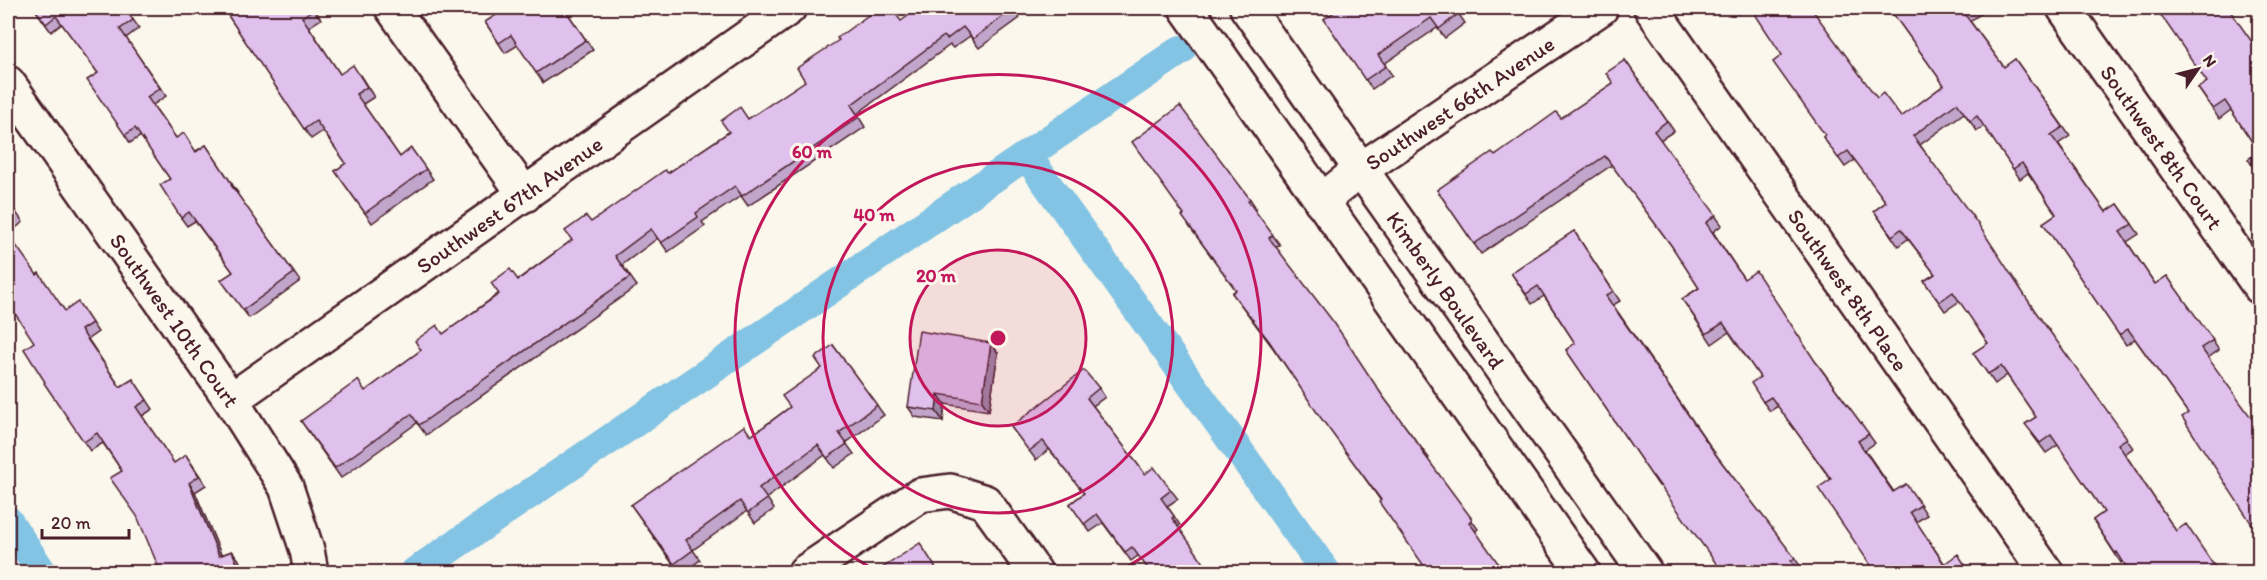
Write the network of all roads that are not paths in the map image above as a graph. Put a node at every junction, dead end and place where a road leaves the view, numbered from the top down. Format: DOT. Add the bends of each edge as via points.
graph roads {
  1 [pos="392,8"];
  2 [pos="789,8"];
  3 [pos="1186,8"];
  4 [pos="1247,8"];
  5 [pos="1601,8"];
  6 [pos="1651,8"];
  7 [pos="2064,8"];
  8 [pos="8,83"];
  9 [pos="1360,170"];
  10 [pos="525,195"];
  11 [pos="1321,201"];
  12 [pos="2259,287"];
  13 [pos="231,400"];
  14 [pos="310,573"];
  15 [pos="805,573"];
  16 [pos="1035,573"];
  17 [pos="1583,573"];
  18 [pos="1645,573"];
  19 [pos="2046,573"];
  1 -- 10 [label="street"];
  2 -- 10 [label="street, Southwest 67th Avenue"];
  3 -- 11 [label="street"];
  4 -- 9 [label="street, Kimberly Boulevard"];
  5 -- 9 [label="street, Southwest 66th Avenue"];
  6 -- 19 [label="street, Southwest 8th Place"];
  7 -- 12 [label="street, Southwest 8th Court"];
  8 -- 13 [label="street, Southwest 10th Court"];
  9 -- 11 [label="street, Southwest 66th Avenue"];
  9 -- 18 [label="street, Kimberly Boulevard"];
  10 -- 13 [label="street, Southwest 67th Avenue"];
  11 -- 17 [label="street"];
  13 -- 14 [label="street, Southwest 10th Court" via="286,487 307,550"];
  15 -- 16 [label="street" via="920,495 950,491 985,502"];
}
